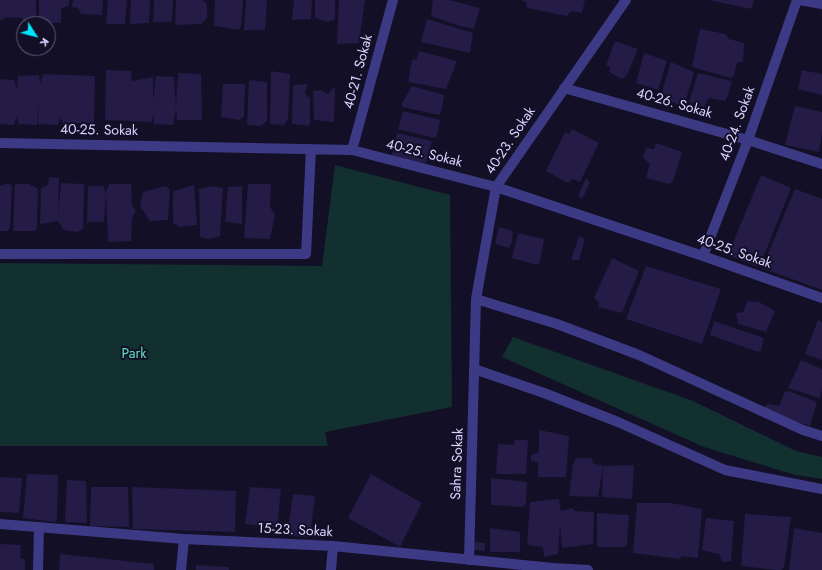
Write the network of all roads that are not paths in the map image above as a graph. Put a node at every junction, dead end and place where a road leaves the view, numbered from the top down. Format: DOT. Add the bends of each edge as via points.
graph roads {
  1 [pos="393,0"];
  2 [pos="626,0"];
  3 [pos="797,0"];
  4 [pos="800,0"];
  5 [pos="822,4"];
  6 [pos="564,88"];
  7 [pos="748,140"];
  8 [pos="0,142"];
  9 [pos="311,149"];
  10 [pos="352,150"];
  11 [pos="822,164"];
  12 [pos="496,187"];
  13 [pos="0,254"];
  14 [pos="703,256"];
  15 [pos="822,298"];
  16 [pos="476,299"];
  17 [pos="474,369"];
  18 [pos="822,436"];
  19 [pos="822,489"];
  20 [pos="0,524"];
  21 [pos="39,527"];
  22 [pos="184,539"];
  23 [pos="333,546"];
  24 [pos="469,560"];
  25 [pos="553,569"];
  26 [pos="38,570"];
  27 [pos="180,570"];
  28 [pos="330,570"];
  29 [pos="588,570"];
  1 -- 10 [label="street, 40-21. Sokak"];
  2 -- 6 [label="street, 40-23. Sokak"];
  3 -- 7 [label="street, 40-24. Sokak"];
  4 -- 5 [label="street"];
  6 -- 7 [label="street, 40-26. Sokak"];
  6 -- 12 [label="street, 40-23. Sokak"];
  7 -- 11 [label="street, 40-26. Sokak"];
  7 -- 14 [label="street, 40-24. Sokak"];
  8 -- 9 [label="street, 40-25. Sokak"];
  9 -- 10 [label="street, 40-25. Sokak"];
  9 -- 13 [label="street" via="306,254"];
  10 -- 12 [label="street, 40-25. Sokak"];
  12 -- 14 [label="street, 40-25. Sokak"];
  12 -- 16 [label="street, 40-23. Sokak"];
  14 -- 15 [label="street, 40-25. Sokak"];
  16 -- 17 [label="street, 40-23. Sokak"];
  16 -- 18 [label="street" via="557,324 639,355 803,430"];
  17 -- 19 [label="street" via="618,422 725,470"];
  17 -- 24 [label="street, Sahra Sokak"];
  20 -- 21 [label="street, 15-23. Sokak"];
  21 -- 22 [label="street, 15-23. Sokak"];
  21 -- 26 [label="street"];
  22 -- 23 [label="street, 15-23. Sokak"];
  22 -- 27 [label="street"];
  23 -- 24 [label="street, 15-23. Sokak"];
  23 -- 28 [label="street"];
  24 -- 25 [label="street, 15-23. Sokak"];
  25 -- 29 [label="street, 15-23. Sokak"];
}
